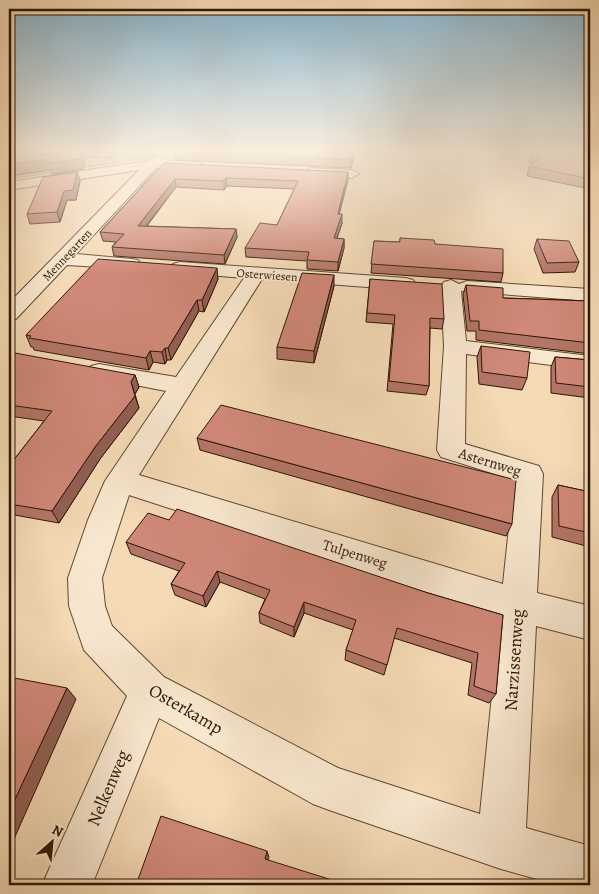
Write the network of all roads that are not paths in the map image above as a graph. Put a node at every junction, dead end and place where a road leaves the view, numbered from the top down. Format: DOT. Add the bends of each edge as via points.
graph roads {
  1 [pos="126,192"];
  2 [pos="64,259"];
  3 [pos="256,274"];
  4 [pos="436,285"];
  5 [pos="590,295"];
  6 [pos="9,315"];
  7 [pos="455,346"];
  8 [pos="590,363"];
  9 [pos="77,366"];
  10 [pos="184,386"];
  11 [pos="529,474"];
  12 [pos="120,481"];
  13 [pos="518,604"];
  14 [pos="590,623"];
  15 [pos="150,691"];
  16 [pos="501,845"];
  17 [pos="590,870"];
  18 [pos="66,885"];
  1 -- 2 [label="street, Mennegarten"];
  2 -- 3 [label="street, Osterwiesen"];
  2 -- 6 [label="street, Mennegarten"];
  3 -- 4 [label="street, Osterwiesen"];
  3 -- 10 [label="street, Osterkamp"];
  4 -- 5 [label="street, Osterwiesen"];
  4 -- 7 [label="street"];
  7 -- 8 [label="street"];
  7 -- 11 [label="street, Asternweg" via="451,450"];
  9 -- 10 [label="street"];
  10 -- 12 [label="street, Osterkamp"];
  11 -- 13 [label="street, Narzissenweg"];
  12 -- 13 [label="street, Tulpenweg"];
  12 -- 15 [label="street, Osterkamp" via="85,578 87,606 97,637"];
  13 -- 14 [label="street, Tulpenweg"];
  13 -- 16 [label="street, Narzissenweg"];
  15 -- 16 [label="street, Osterkamp" via="328,788"];
  15 -- 18 [label="street, Nelkenweg"];
  16 -- 17 [label="street, Osterkamp"];
}
